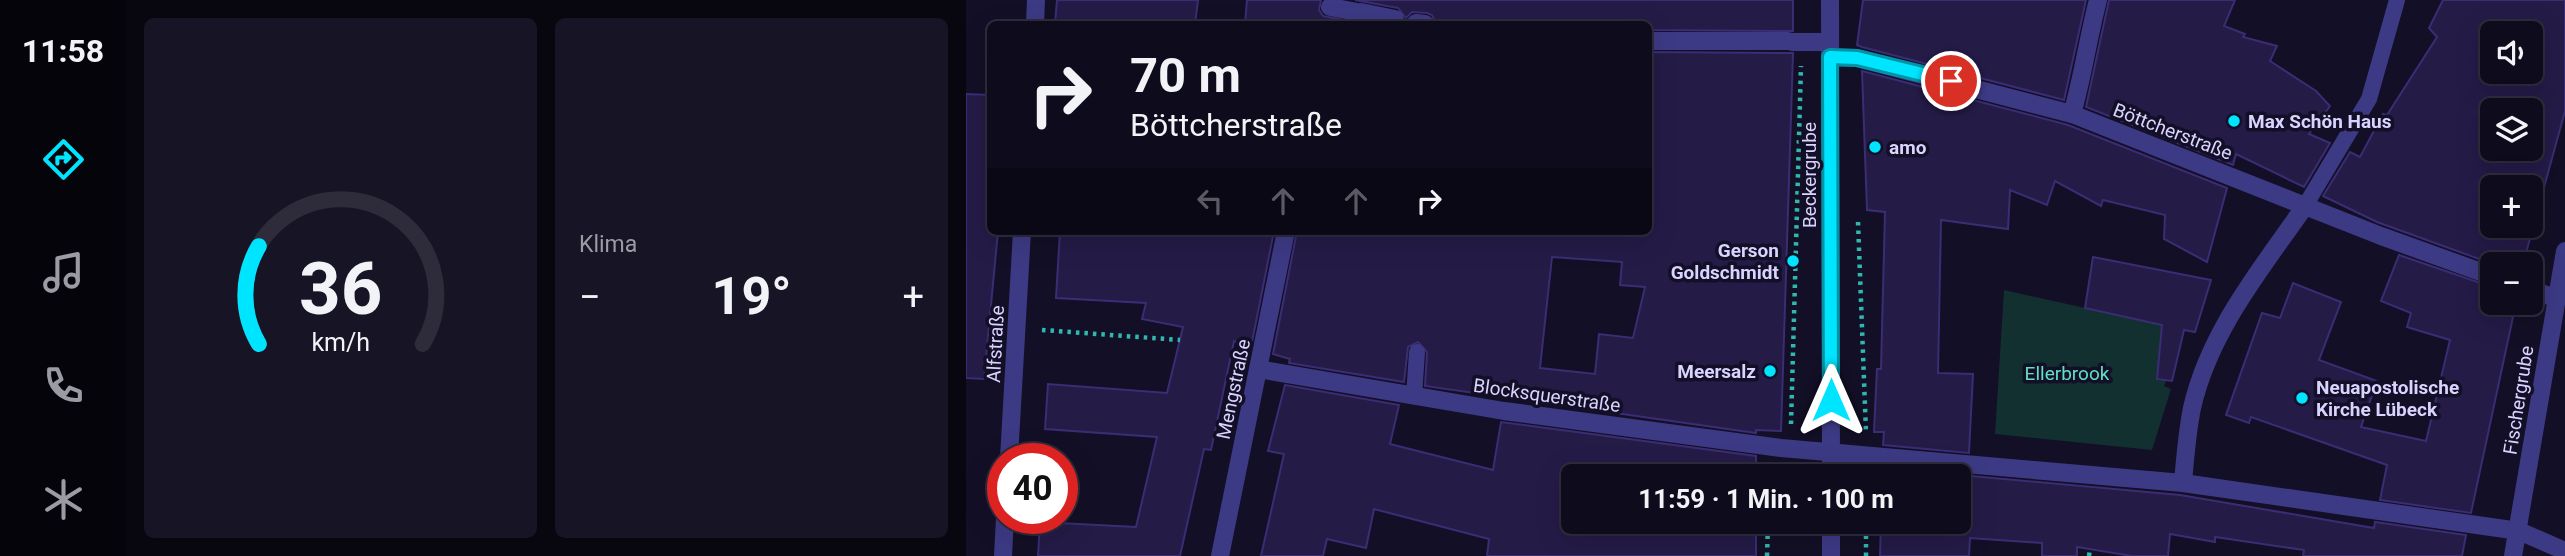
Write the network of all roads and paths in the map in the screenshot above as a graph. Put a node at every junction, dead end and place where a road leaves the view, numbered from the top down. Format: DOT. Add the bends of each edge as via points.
graph roads {
  1 [pos="1036,0"];
  2 [pos="1830,0"];
  3 [pos="2098,0"];
  4 [pos="2397,0"];
  5 [pos="1329,10"];
  6 [pos="1035,21"];
  7 [pos="1404,21"];
  8 [pos="1652,41"];
  9 [pos="1794,41"];
  10 [pos="1830,49"];
  11 [pos="2072,114"];
  12 [pos="2305,206"];
  13 [pos="1858,218"];
  14 [pos="1022,235"];
  15 [pos="1285,235"];
  16 [pos="2565,251"];
  17 [pos="2480,272"];
  18 [pos="2543,294"];
  19 [pos="2554,298"];
  20 [pos="1016,328"];
  21 [pos="1180,340"];
  22 [pos="1417,352"];
  23 [pos="1258,369"];
  24 [pos="1414,396"];
  25 [pos="1010,443"];
  26 [pos="1781,448"];
  27 [pos="1831,452"];
  28 [pos="1867,455"];
  29 [pos="1831,464"];
  30 [pos="2183,483"];
  31 [pos="2519,531"];
  32 [pos="1004,534"];
  33 [pos="1768,534"];
  34 [pos="1831,534"];
  35 [pos="1866,534"];
  36 [pos="2090,548"];
  37 [pos="2565,551"];
  38 [pos="1003,556"];
  39 [pos="1220,556"];
  40 [pos="1767,556"];
  41 [pos="1831,556"];
  42 [pos="1866,556"];
  43 [pos="2089,556"];
  44 [pos="2513,556"];
  1 -- 6 [label="street"];
  2 -- 10 [label="street, Beckergrube"];
  3 -- 11 [label="street"];
  4 -- 12 [label="lane" via="2369,99"];
  5 -- 7 [label="street"];
  8 -- 9 [label="street, Böttcherstraße"];
  9 -- 10 [label="street, Böttcherstraße"];
  9 -- 26 [label="path" via="1791,428"];
  10 -- 11 [label="street, Böttcherstraße"];
  10 -- 27 [label="street, Beckergrube"];
  11 -- 12 [label="street, Böttcherstraße"];
  12 -- 17 [label="street, Böttcherstraße"];
  12 -- 30 [label="street" via="2232,311 2208,360 2192,407"];
  13 -- 28 [label="path"];
  14 -- 20 [label="street, Alfstraße"];
  15 -- 23 [label="street, Mengstraße"];
  16 -- 19 [label="street, Fischergrube"];
  18 -- 19 [label="street"];
  19 -- 31 [label="street, Fischergrube"];
  20 -- 21 [label="path"];
  20 -- 25 [label="street, Alfstraße"];
  22 -- 24 [label="lane"];
  23 -- 24 [label="street, Blocksquerstraße"];
  23 -- 39 [label="street, Mengstraße"];
  24 -- 26 [label="street, Blocksquerstraße"];
  26 -- 27 [label="street, Blocksquerstraße"];
  27 -- 28 [label="street"];
  27 -- 29 [label="street, Beckergrube"];
  28 -- 30 [label="street"];
  30 -- 31 [label="street"];
  31 -- 37 [label="street"];
  31 -- 44 [label="street, Fischergrube"];
  32 -- 38 [label="street"];
  33 -- 40 [label="path"];
  34 -- 41 [label="street"];
  35 -- 42 [label="path"];
  36 -- 43 [label="path"];
}
